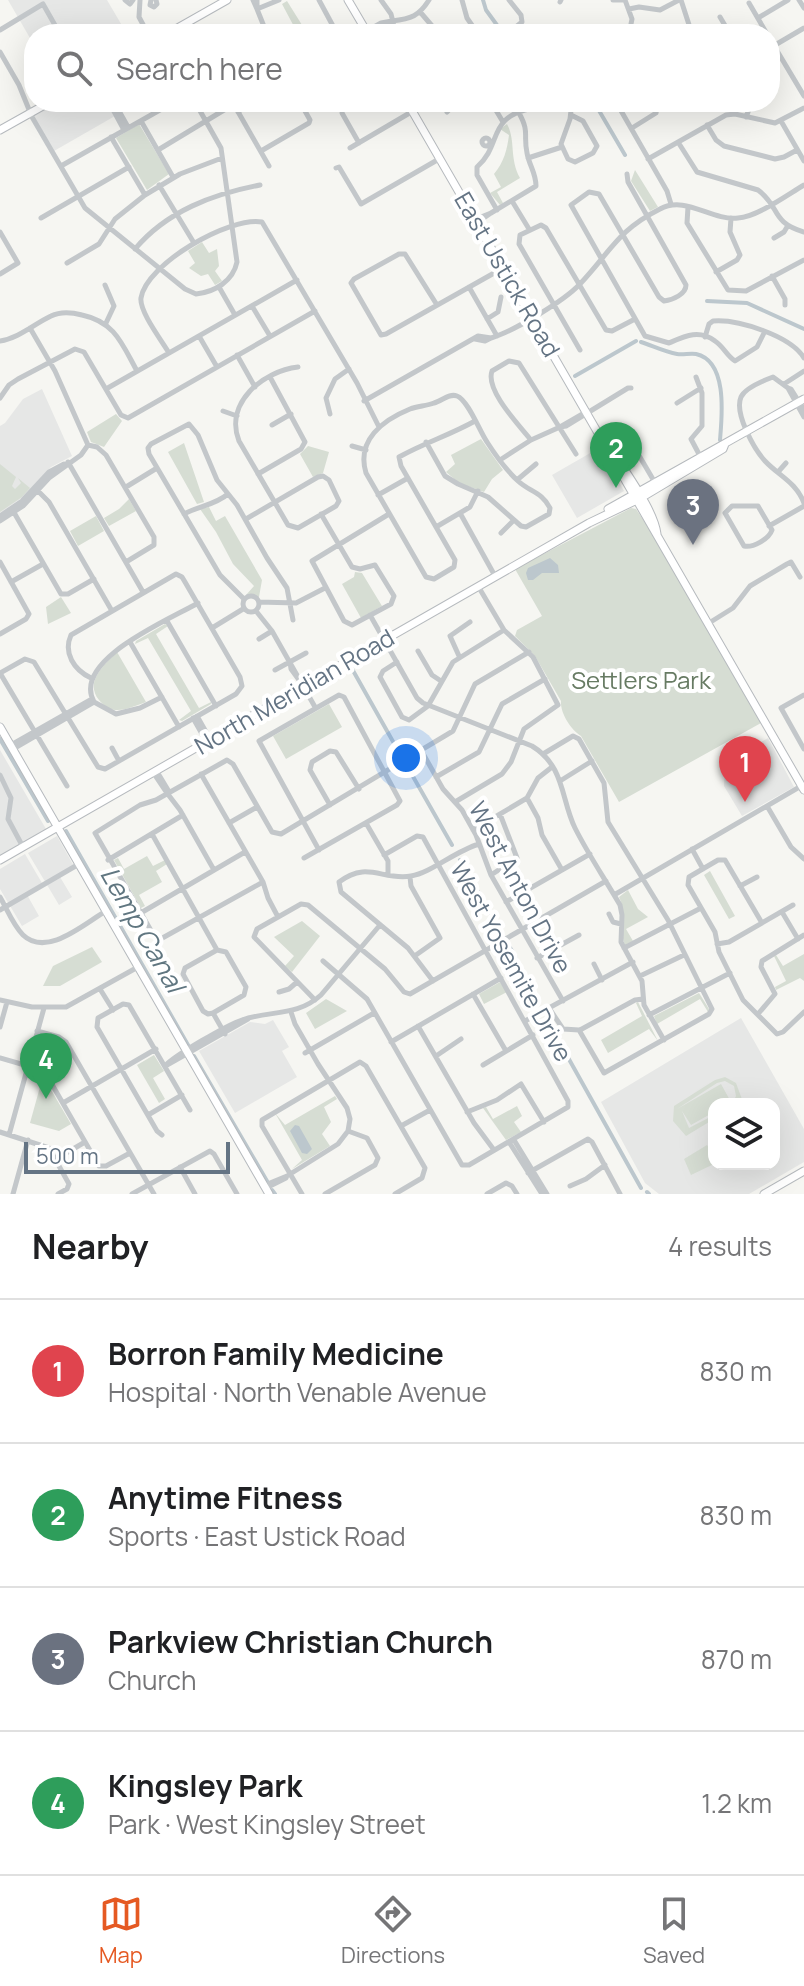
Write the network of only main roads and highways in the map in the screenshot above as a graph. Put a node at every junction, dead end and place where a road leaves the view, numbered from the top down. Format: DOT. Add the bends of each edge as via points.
graph roads {
  1 [pos="227,0"];
  2 [pos="348,0"];
  3 [pos="185,24"];
  4 [pos="363,24"];
  5 [pos="33,112"];
  6 [pos="414,112"];
  7 [pos="0,130"];
  8 [pos="799,401"];
  9 [pos="710,453"];
  10 [pos="636,496"];
  11 [pos="0,727"];
  12 [pos="803,787"];
  13 [pos="58,827"];
  14 [pos="0,860"];
  15 [pos="804,1171"];
  16 [pos="269,1189"];
  17 [pos="764,1194"];
  1 -- 3 [label="main road"];
  2 -- 4 [label="main road"];
  5 -- 7 [label="main road"];
  6 -- 10 [label="main road, East Ustick Road"];
  8 -- 9 [label="main road, North Meridian Road"];
  9 -- 10 [label="main road, North Meridian Road"];
  9 -- 10 [label="main road, North Meridian Road"];
  10 -- 12 [label="main road, East Ustick Road"];
  10 -- 13 [label="main road, North Meridian Road"];
  11 -- 13 [label="main road"];
  13 -- 14 [label="main road, North Meridian Road"];
  13 -- 16 [label="main road"];
  15 -- 17 [label="main road"];
}
